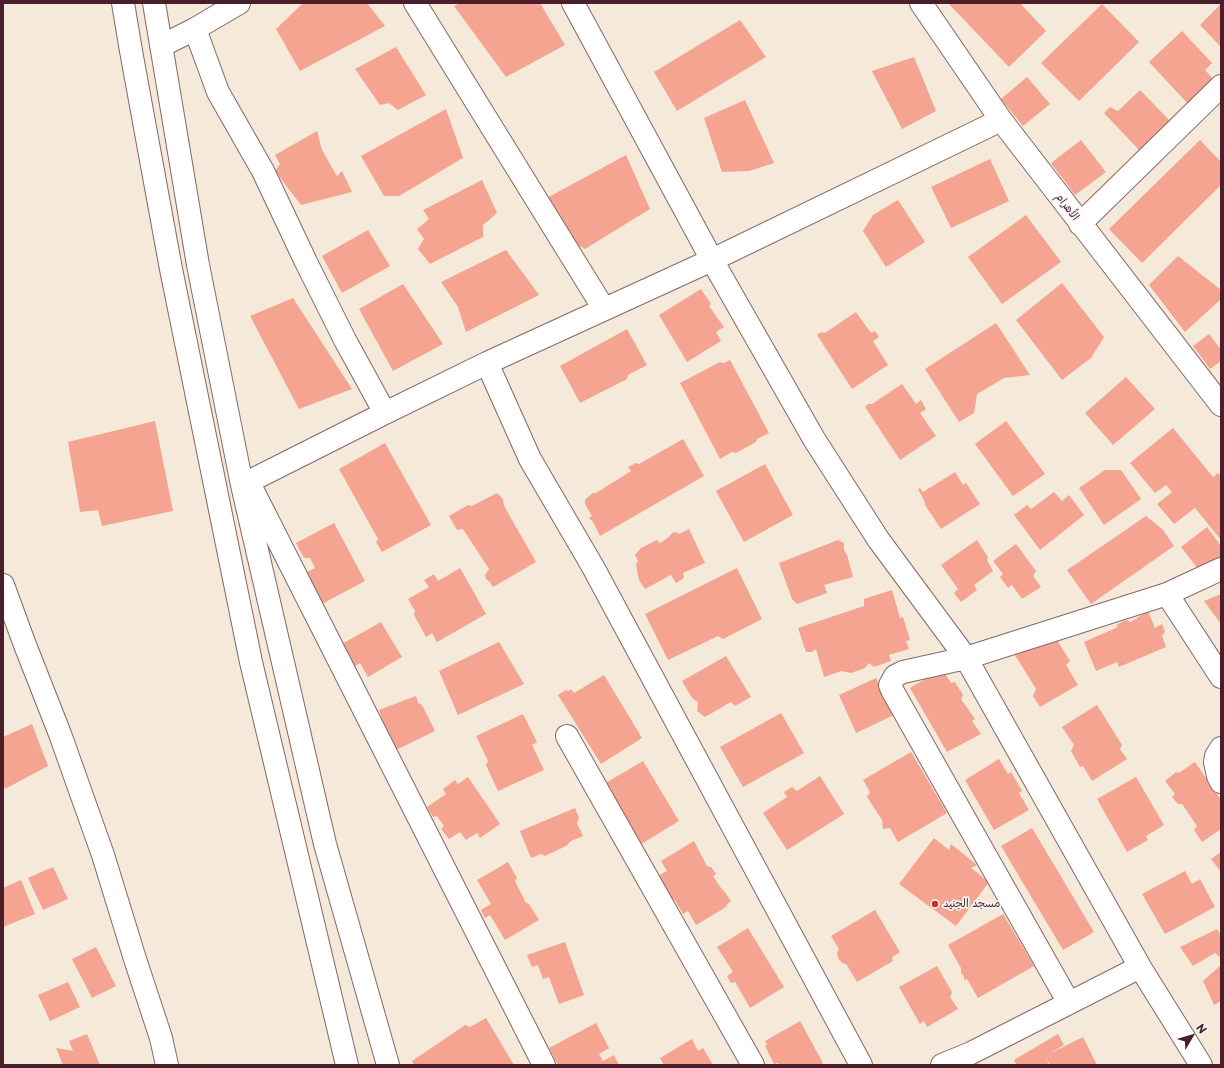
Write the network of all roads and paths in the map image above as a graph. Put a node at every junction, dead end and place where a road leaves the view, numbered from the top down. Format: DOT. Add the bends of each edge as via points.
graph roads {
  1 [pos="123,3"];
  2 [pos="154,3"];
  3 [pos="240,3"];
  4 [pos="415,3"];
  5 [pos="573,3"];
  6 [pos="921,3"];
  7 [pos="195,29"];
  8 [pos="161,46"];
  9 [pos="1221,86"];
  10 [pos="1001,120"];
  11 [pos="1080,224"];
  12 [pos="712,260"];
  13 [pos="604,309"];
  14 [pos="487,363"];
  15 [pos="1221,405"];
  16 [pos="385,412"];
  17 [pos="245,484"];
  18 [pos="1221,569"];
  19 [pos="3,584"];
  20 [pos="1167,594"];
  21 [pos="966,658"];
  22 [pos="1221,677"];
  23 [pos="567,736"];
  24 [pos="1221,748"];
  25 [pos="1221,782"];
  26 [pos="1140,967"];
  27 [pos="1068,1003"];
  28 [pos="975,1059"];
  29 [pos="167,1065"];
  30 [pos="347,1065"];
  31 [pos="388,1065"];
  32 [pos="544,1065"];
  33 [pos="753,1065"];
  34 [pos="861,1065"];
  35 [pos="942,1065"];
  36 [pos="1201,1065"];
  1 -- 30 [label="street" via="172,269 251,662"];
  2 -- 8 [label="street"];
  3 -- 7 [label="street"];
  4 -- 13 [label="street"];
  5 -- 12 [label="street"];
  6 -- 10 [label="street, الأهرام"];
  7 -- 8 [label="street"];
  7 -- 16 [label="street" via="218,92 263,171 345,340"];
  8 -- 17 [label="street" via="198,265"];
  9 -- 11 [label="street"];
  10 -- 11 [label="street, الأهرام"];
  10 -- 12 [label="street"];
  11 -- 15 [label="street, الأهرام"];
  12 -- 13 [label="street"];
  12 -- 21 [label="street" via="814,439 878,539"];
  13 -- 14 [label="street"];
  14 -- 16 [label="street"];
  14 -- 34 [label="street" via="530,459 593,567"];
  16 -- 17 [label="street"];
  17 -- 31 [label="street" via="325,844"];
  17 -- 32 [label="street"];
  18 -- 20 [label="street"];
  19 -- 29 [label="street" via="103,854 161,1038"];
  20 -- 21 [label="street"];
  20 -- 22 [label="street"];
  21 -- 26 [label="street"];
  21 -- 27 [label="street" via="903,672 895,676 890,685"];
  23 -- 33 [label="street"];
  24 -- 25 [label="street" via="1215,762"];
  26 -- 27 [label="street"];
  26 -- 36 [label="street"];
  27 -- 28 [label="street"];
  28 -- 35 [label="street"];
}
